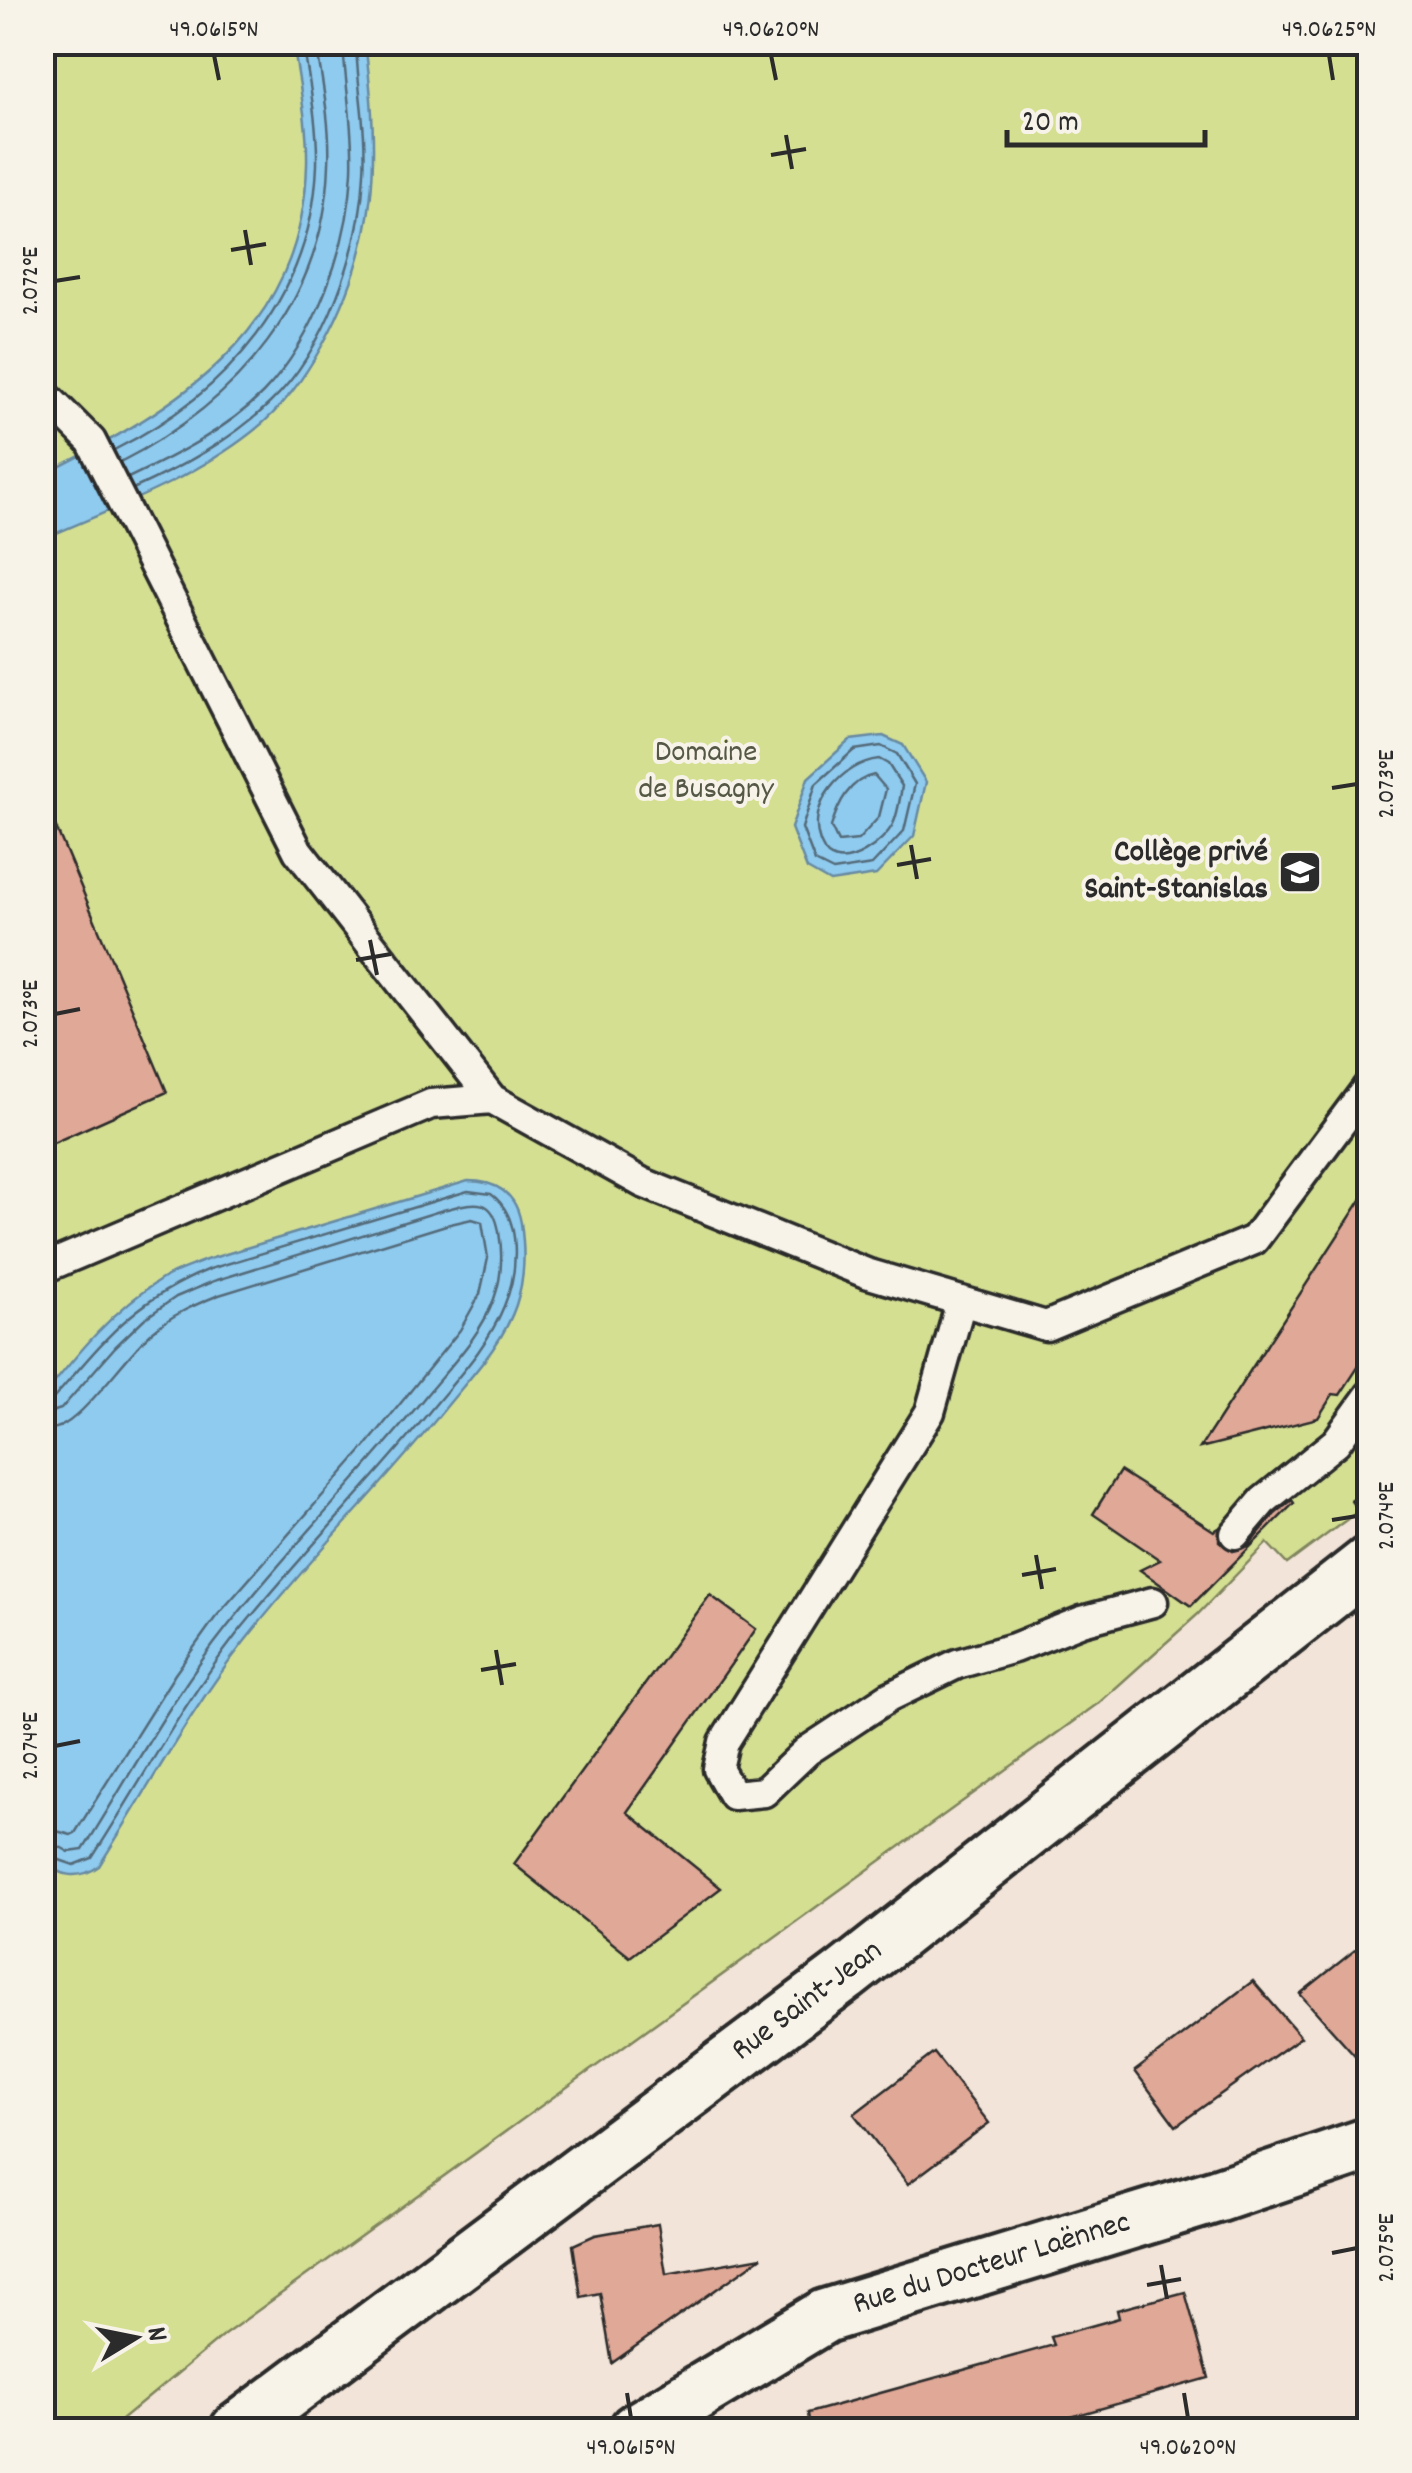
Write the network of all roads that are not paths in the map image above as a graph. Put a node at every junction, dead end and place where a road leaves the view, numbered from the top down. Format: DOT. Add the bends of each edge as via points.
graph roads {
  1 [pos="42,392"];
  2 [pos="1370,1084"];
  3 [pos="492,1099"];
  4 [pos="42,1269"];
  5 [pos="961,1302"];
  6 [pos="1370,1394"];
  7 [pos="1235,1534"];
  8 [pos="1370,1562"];
  9 [pos="1154,1602"];
  10 [pos="1370,2144"];
  11 [pos="237,2430"];
  12 [pos="636,2430"];
  1 -- 3 [label="lane" via="91,441 298,851"];
  2 -- 5 [label="lane" via="1254,1240 1046,1326"];
  3 -- 4 [label="lane" via="430,1104"];
  3 -- 5 [label="lane" via="643,1183 866,1273"];
  5 -- 9 [label="lane" via="930,1412 724,1742 718,1768 733,1795 764,1792 808,1750 957,1664"];
  6 -- 7 [label="lane" via="1336,1442 1263,1501"];
  8 -- 11 [label="street, Rue Saint-Jean" via="845,1976"];
  10 -- 12 [label="street, Rue du Docteur Laënnec" via="825,2316"];
}
